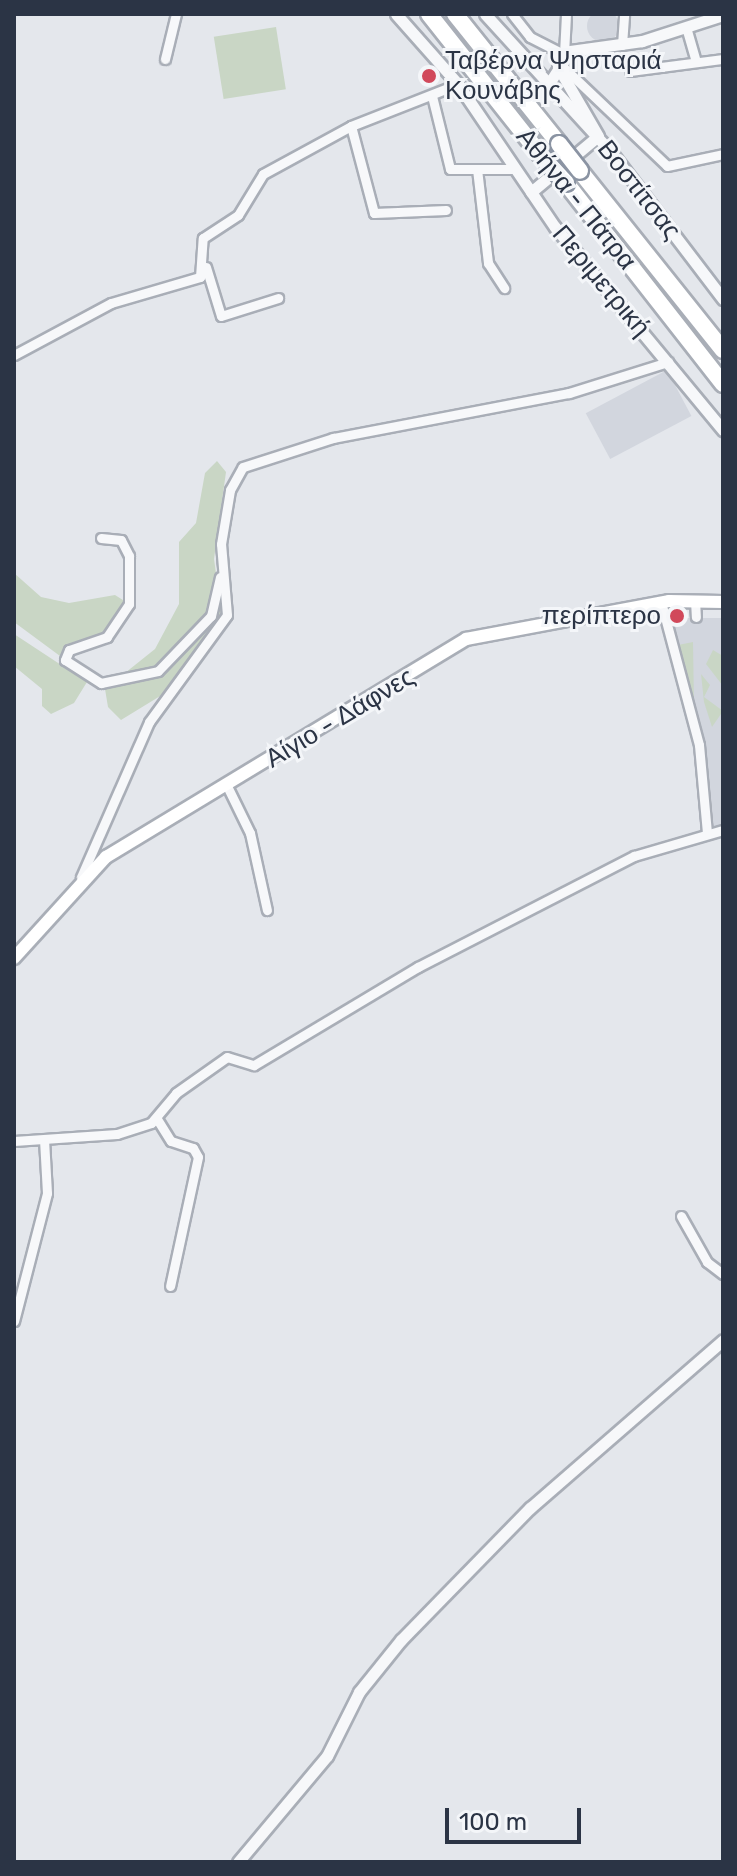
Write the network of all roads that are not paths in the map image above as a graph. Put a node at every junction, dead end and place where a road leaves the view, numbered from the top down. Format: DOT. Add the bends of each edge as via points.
graph roads {
  1 [pos="176,14"];
  2 [pos="396,14"];
  3 [pos="429,14"];
  4 [pos="455,14"];
  5 [pos="485,14"];
  6 [pos="512,14"];
  7 [pos="566,14"];
  8 [pos="624,14"];
  9 [pos="723,15"];
  10 [pos="686,27"];
  11 [pos="622,45"];
  12 [pos="165,59"];
  13 [pos="723,59"];
  14 [pos="560,62"];
  15 [pos="696,62"];
  16 [pos="630,71"];
  17 [pos="458,84"];
  18 [pos="548,85"];
  19 [pos="432,96"];
  20 [pos="351,126"];
  21 [pos="598,136"];
  22 [pos="723,154"];
  23 [pos="477,169"];
  24 [pos="513,169"];
  25 [pos="531,192"];
  26 [pos="446,210"];
  27 [pos="206,267"];
  28 [pos="504,288"];
  29 [pos="278,298"];
  30 [pos="723,299"];
  31 [pos="723,350"];
  32 [pos="14,355"];
  33 [pos="668,362"];
  34 [pos="723,384"];
  35 [pos="723,430"];
  36 [pos="101,538"];
  37 [pos="221,574"];
  38 [pos="695,600"];
  39 [pos="661,602"];
  40 [pos="723,602"];
  41 [pos="696,617"];
  42 [pos="228,788"];
  43 [pos="723,830"];
  44 [pos="707,833"];
  45 [pos="81,877"];
  46 [pos="267,910"];
  47 [pos="14,958"];
  48 [pos="157,1119"];
  49 [pos="44,1140"];
  50 [pos="14,1141"];
  51 [pos="681,1216"];
  52 [pos="723,1274"];
  53 [pos="170,1286"];
  54 [pos="14,1321"];
  55 [pos="723,1340"];
  56 [pos="238,1862"];
  1 -- 12 [label="street"];
  2 -- 17 [label="street, Περιμετρική"];
  3 -- 34 [label="highway, Αθήνα - Πάτρα, bridge"];
  4 -- 31 [label="highway, Αθήνα - Πάτρα, bridge"];
  5 -- 18 [label="street, Βοστίτσας"];
  6 -- 14 [label="street" via="528,36"];
  7 -- 14 [label="street"];
  8 -- 11 [label="street"];
  9 -- 10 [label="street"];
  10 -- 11 [label="street"];
  10 -- 15 [label="street"];
  11 -- 14 [label="street"];
  13 -- 15 [label="street"];
  14 -- 18 [label="street"];
  14 -- 21 [label="street"];
  14 -- 22 [label="street" via="667,166"];
  15 -- 16 [label="street"];
  17 -- 19 [label="street"];
  17 -- 24 [label="street, Περιμετρική"];
  18 -- 21 [label="street, Βοστίτσας"];
  19 -- 20 [label="street"];
  19 -- 23 [label="street" via="450,169"];
  20 -- 26 [label="street" via="374,213"];
  20 -- 27 [label="street" via="262,175 235,218 204,236"];
  21 -- 25 [label="street"];
  21 -- 30 [label="street, Βοστίτσας"];
  23 -- 24 [label="street"];
  23 -- 28 [label="street" via="488,263"];
  24 -- 25 [label="street, Περιμετρική"];
  25 -- 33 [label="street, Περιμετρική"];
  27 -- 29 [label="street" via="221,316"];
  27 -- 32 [label="street" via="197,279 111,303"];
  33 -- 35 [label="street, Περιμετρική"];
  33 -- 37 [label="street" via="569,393 333,438 243,467 230,490"];
  36 -- 37 [label="street" via="121,540 129,556 129,604 107,637 69,650 65,660 101,683 158,671 211,616"];
  37 -- 45 [label="street" via="227,615 149,722"];
  38 -- 39 [label="main road, Αίγιο - Δάφνες"];
  38 -- 40 [label="main road, Αίγιο - Δάφνες"];
  38 -- 41 [label="street"];
  39 -- 42 [label="main road, Αίγιο - Δάφνες" via="466,639"];
  39 -- 44 [label="street" via="699,745"];
  42 -- 45 [label="main road, Αίγιο - Δάφνες"];
  42 -- 46 [label="street" via="250,833"];
  43 -- 44 [label="street"];
  44 -- 48 [label="street" via="644,851 518,915 254,1065 227,1057 176,1093"];
  45 -- 47 [label="main road, Αίγιο - Δάφνες"];
  48 -- 49 [label="street" via="117,1134"];
  48 -- 53 [label="street" via="171,1141 193,1148 198,1157"];
  49 -- 50 [label="street"];
  49 -- 54 [label="street" via="47,1193"];
  51 -- 52 [label="street" via="707,1262"];
  55 -- 56 [label="street" via="530,1508 411,1629 359,1692 327,1756"];
}
